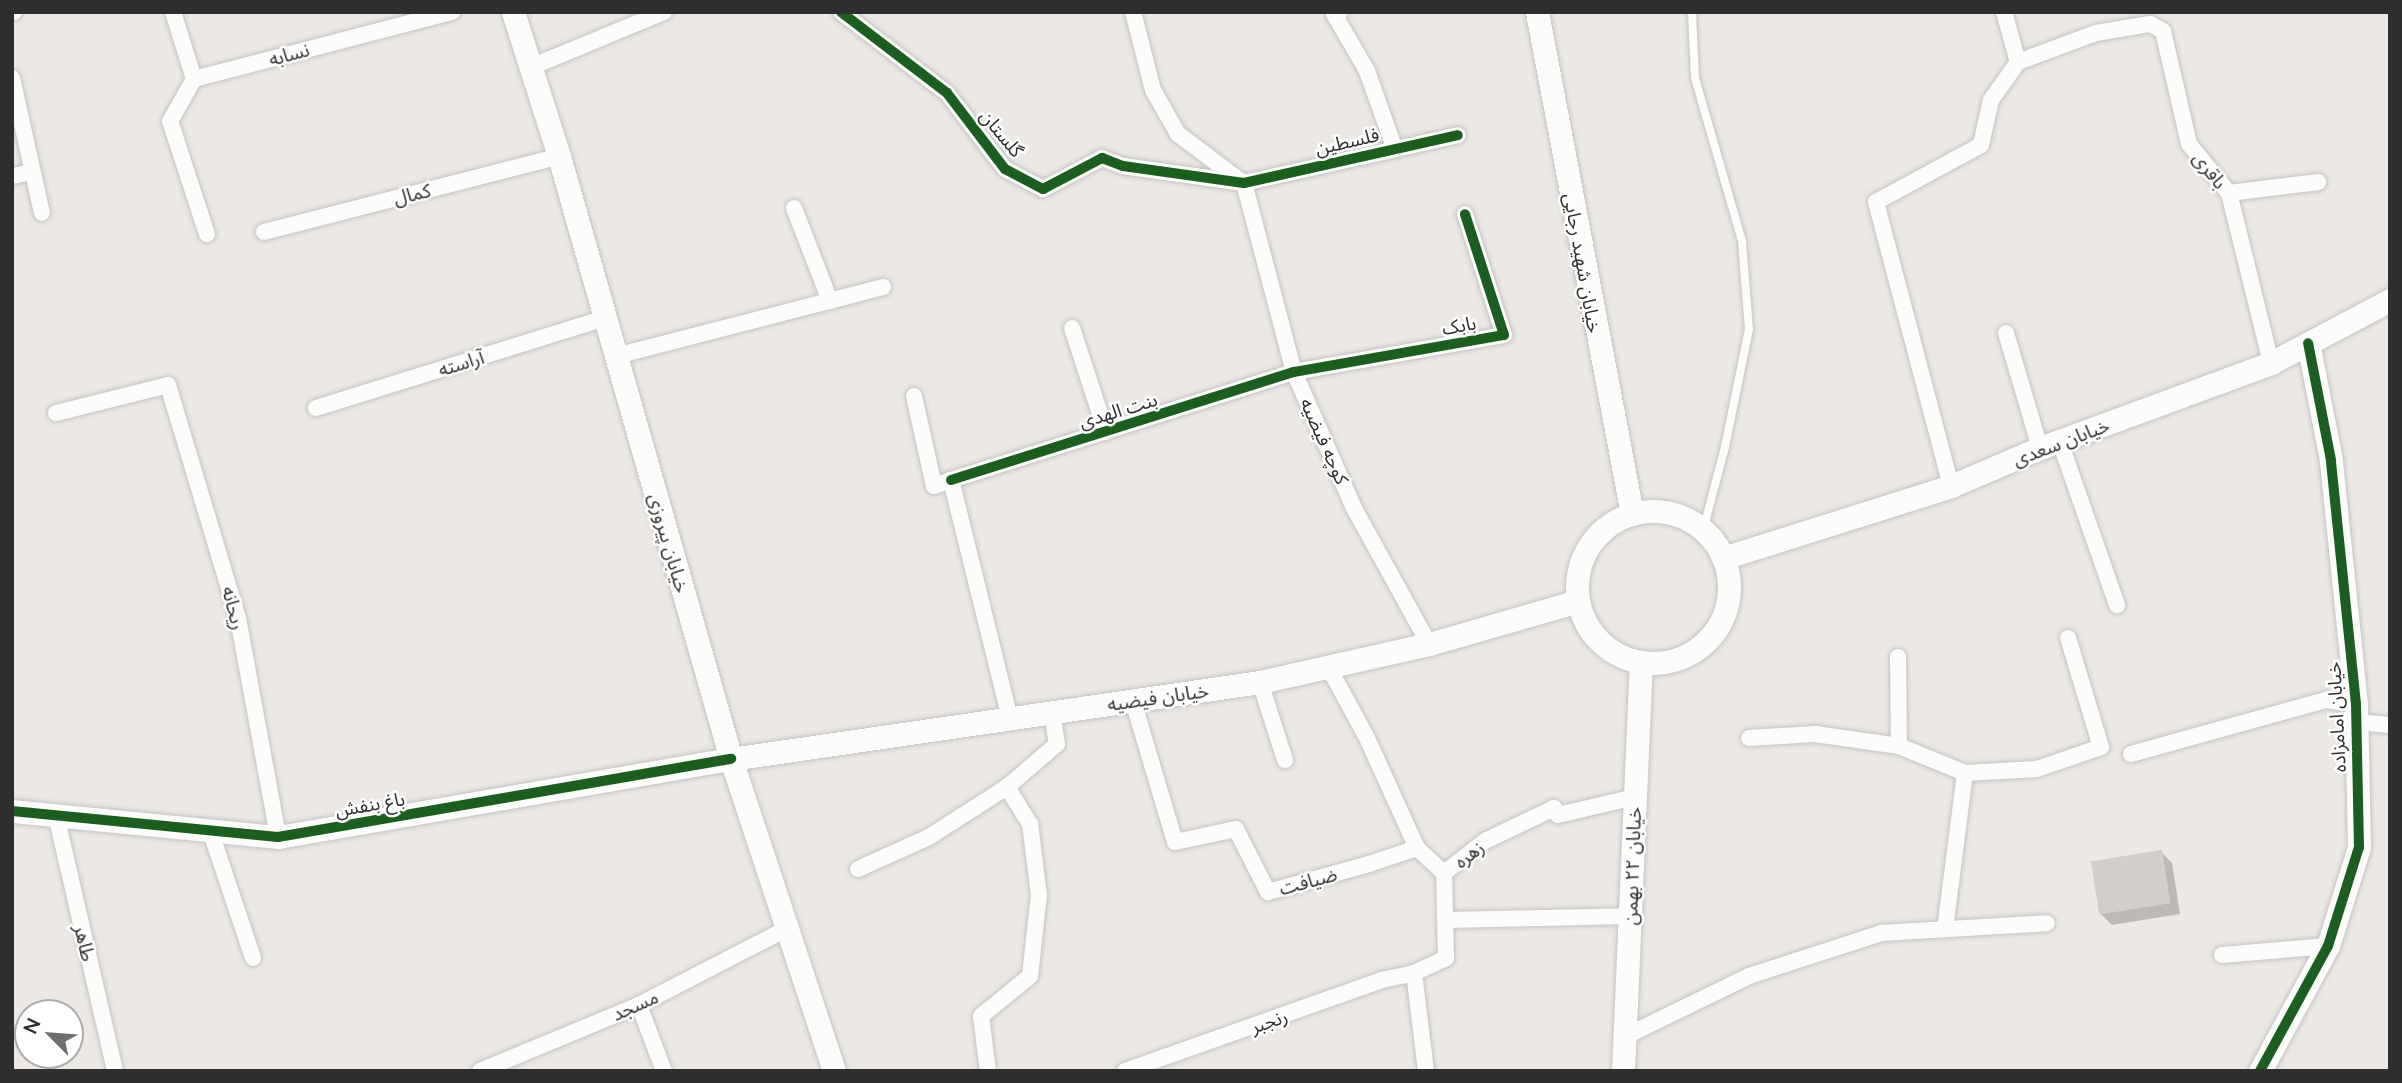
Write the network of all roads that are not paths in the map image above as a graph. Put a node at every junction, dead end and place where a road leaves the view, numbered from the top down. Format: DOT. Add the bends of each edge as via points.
graph roads {
  1 [pos="173,12"];
  2 [pos="452,12"];
  3 [pos="513,12"];
  4 [pos="664,12"];
  5 [pos="841,12"];
  6 [pos="1133,12"];
  7 [pos="1537,12"];
  8 [pos="1692,12"];
  9 [pos="2004,12"];
  10 [pos="1336,13"];
  11 [pos="2150,18"];
  12 [pos="2018,62"];
  13 [pos="531,67"];
  14 [pos="12,78"];
  15 [pos="194,79"];
  16 [pos="1458,135"];
  17 [pos="1394,147"];
  18 [pos="559,156"];
  19 [pos="33,172"];
  20 [pos="12,176"];
  21 [pos="2318,182"];
  22 [pos="1244,183"];
  23 [pos="2229,193"];
  24 [pos="794,208"];
  25 [pos="41,213"];
  26 [pos="1465,214"];
  27 [pos="264,232"];
  28 [pos="207,234"];
  29 [pos="883,287"];
  30 [pos="2390,300"];
  31 [pos="830,301"];
  32 [pos="605,318"];
  33 [pos="1072,328"];
  34 [pos="2006,333"];
  35 [pos="2308,343"];
  36 [pos="616,356"];
  37 [pos="2271,363"];
  38 [pos="1294,372"];
  39 [pos="914,396"];
  40 [pos="316,408"];
  41 [pos="56,413"];
  42 [pos="1107,432"];
  43 [pos="2050,445"];
  44 [pos="951,480"];
  45 [pos="1951,486"];
  46 [pos="1632,514"];
  47 [pos="1703,530"];
  48 [pos="1723,558"];
  49 [pos="1578,601"];
  50 [pos="2117,605"];
  51 [pos="2068,638"];
  52 [pos="1429,644"];
  53 [pos="1898,657"];
  54 [pos="1642,662"];
  55 [pos="1329,668"];
  56 [pos="1260,682"];
  57 [pos="1133,701"];
  58 [pos="1052,712"];
  59 [pos="2356,713"];
  60 [pos="1010,718"];
  61 [pos="2390,725"];
  62 [pos="1749,738"];
  63 [pos="1899,746"];
  64 [pos="2131,754"];
  65 [pos="731,759"];
  66 [pos="1285,760"];
  67 [pos="1965,773"];
  68 [pos="1007,787"];
  69 [pos="1635,797"];
  70 [pos="12,811"];
  71 [pos="56,815"];
  72 [pos="210,830"];
  73 [pos="278,837"];
  74 [pos="1417,848"];
  75 [pos="859,869"];
  76 [pos="1444,873"];
  77 [pos="1630,916"];
  78 [pos="1445,920"];
  79 [pos="2047,923"];
  80 [pos="786,929"];
  81 [pos="1945,929"];
  82 [pos="2328,946"];
  83 [pos="2222,955"];
  84 [pos="253,958"];
  85 [pos="1414,973"];
  86 [pos="639,1005"];
  87 [pos="1626,1036"];
  88 [pos="115,1071"];
  89 [pos="480,1071"];
  90 [pos="664,1071"];
  91 [pos="834,1071"];
  92 [pos="988,1071"];
  93 [pos="1125,1071"];
  94 [pos="1426,1071"];
  95 [pos="1623,1071"];
  96 [pos="2260,1071"];
  1 -- 15 [label="street"];
  2 -- 15 [label="street, نسابه"];
  3 -- 13 [label="main road, خیابان پیروزی"];
  4 -- 13 [label="street"];
  5 -- 22 [label="street, گلستان" via="947,93 1005,169 1043,189 1102,158 1123,166"];
  6 -- 22 [label="street" via="1153,90 1178,134"];
  7 -- 46 [label="main road, خیابان شهید رجایی"];
  8 -- 47 [label="lane" via="1695,78 1742,241 1749,329"];
  9 -- 12 [label="street"];
  10 -- 17 [label="street" via="1367,71"];
  11 -- 12 [label="street, باقری"];
  11 -- 23 [label="street, باقری" via="2163,31 2189,144"];
  12 -- 45 [label="street" via="1991,100 1981,145 1876,202"];
  13 -- 18 [label="main road, خیابان پیروزی"];
  14 -- 19 [label="street"];
  15 -- 28 [label="street" via="170,121"];
  16 -- 17 [label="street, فلسطین"];
  17 -- 22 [label="street, فلسطین"];
  18 -- 27 [label="street, کمال"];
  18 -- 32 [label="main road, خیابان پیروزی"];
  19 -- 20 [label="street"];
  19 -- 25 [label="street"];
  21 -- 23 [label="street"];
  22 -- 38 [label="street, کوچه فیضیه"];
  23 -- 37 [label="street, باقری"];
  24 -- 31 [label="street"];
  26 -- 38 [label="street, بابک" via="1504,335"];
  29 -- 31 [label="street"];
  30 -- 35 [label="main road, خیابان سعدی"];
  31 -- 36 [label="street"];
  32 -- 36 [label="main road, خیابان پیروزی"];
  32 -- 40 [label="street, آراسته"];
  33 -- 42 [label="street"];
  34 -- 43 [label="street"];
  35 -- 37 [label="main road, خیابان سعدی"];
  35 -- 59 [label="main road, خیابان امامزاده" via="2330,460"];
  36 -- 65 [label="main road, خیابان پیروزی"];
  37 -- 43 [label="main road, خیابان سعدی"];
  38 -- 42 [label="street, بنت الهدی"];
  38 -- 52 [label="street, کوچه فیضیه" via="1355,510"];
  39 -- 44 [label="street" via="934,486"];
  41 -- 73 [label="street, ریحانه" via="168,385 238,618"];
  42 -- 44 [label="street, بنت الهدی"];
  43 -- 45 [label="main road, خیابان سعدی"];
  43 -- 50 [label="street"];
  44 -- 60 [label="street"];
  45 -- 48 [label="main road, خیابان سعدی"];
  46 -- 47 [label="main road" via="1670,513"];
  46 -- 49 [label="main road" via="1612,523 1583,557"];
  47 -- 48 [label="main road"];
  48 -- 54 [label="main road" via="1727,603 1712,633 1686,655"];
  49 -- 52 [label="main road, خیابان فیضیه"];
  49 -- 54 [label="main road" via="1594,635 1615,653"];
  51 -- 67 [label="street" via="2101,747 2037,769"];
  52 -- 55 [label="main road, خیابان فیضیه"];
  53 -- 63 [label="street"];
  54 -- 69 [label="main road, خیابان ۲۲ بهمن"];
  55 -- 56 [label="main road, خیابان فیضیه"];
  55 -- 74 [label="street, زهره"];
  56 -- 57 [label="main road, خیابان فیضیه"];
  56 -- 66 [label="street"];
  57 -- 58 [label="main road, خیابان فیضیه"];
  57 -- 74 [label="street, ضیافت" via="1175,842 1236,829 1268,892"];
  58 -- 60 [label="main road, خیابان فیضیه"];
  58 -- 68 [label="street" via="1057,744"];
  59 -- 61 [label="street"];
  59 -- 64 [label="street" via="2326,700"];
  59 -- 82 [label="main road, خیابان امامزاده" via="2359,847"];
  60 -- 65 [label="main road, خیابان فیضیه"];
  62 -- 63 [label="street" via="1815,734"];
  63 -- 67 [label="street"];
  65 -- 73 [label="main road, باغ بنفش"];
  65 -- 80 [label="main road, خیابان پیروزی"];
  67 -- 81 [label="street"];
  68 -- 75 [label="street" via="929,837"];
  68 -- 92 [label="street" via="1030,824 1039,895 1030,976 981,1016"];
  69 -- 76 [label="street, زهره" via="1558,815 1554,808 1485,841"];
  69 -- 77 [label="main road, خیابان ۲۲ بهمن"];
  70 -- 71 [label="main road, باغ بنفش"];
  71 -- 72 [label="main road, باغ بنفش"];
  71 -- 88 [label="street, طاهر"];
  72 -- 73 [label="main road, باغ بنفش"];
  72 -- 84 [label="street"];
  74 -- 76 [label="street, زهره"];
  76 -- 78 [label="street"];
  77 -- 78 [label="street"];
  77 -- 87 [label="main road, خیابان ۲۲ بهمن"];
  78 -- 85 [label="street, رنجبر" via="1446,958"];
  79 -- 81 [label="street"];
  80 -- 86 [label="street, مسجد"];
  80 -- 91 [label="main road, خیابان پیروزی"];
  81 -- 87 [label="street" via="1881,933 1749,976"];
  82 -- 83 [label="street"];
  82 -- 96 [label="main road, خیابان امامزاده"];
  85 -- 93 [label="street, رنجبر" via="1382,980"];
  85 -- 94 [label="street"];
  86 -- 89 [label="street, مسجد"];
  86 -- 90 [label="street"];
  87 -- 95 [label="main road, خیابان ۲۲ بهمن"];
}
